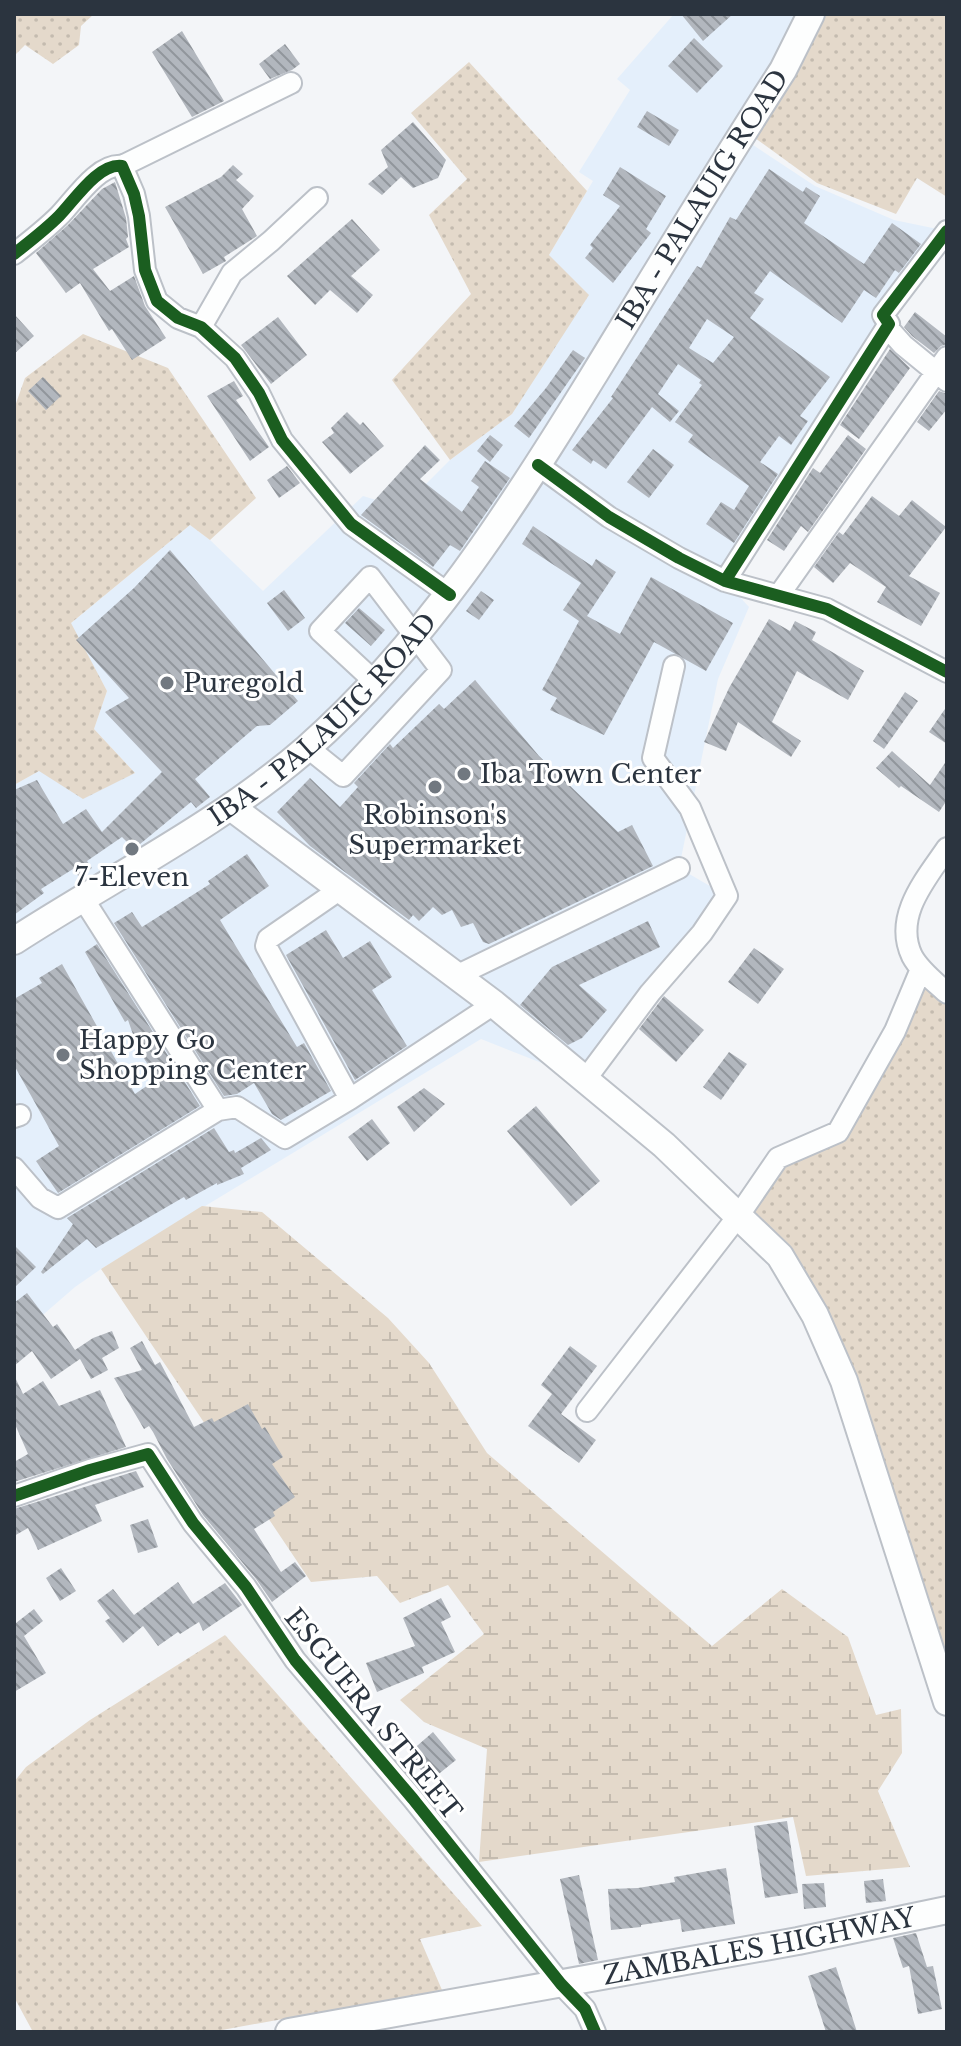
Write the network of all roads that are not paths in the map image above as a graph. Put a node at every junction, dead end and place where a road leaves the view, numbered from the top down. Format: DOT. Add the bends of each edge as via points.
graph roads {
  1 [pos="811,14"];
  2 [pos="291,83"];
  3 [pos="122,166"];
  4 [pos="317,198"];
  5 [pos="947,231"];
  6 [pos="14,254"];
  7 [pos="201,327"];
  8 [pos="887,327"];
  9 [pos="943,370"];
  10 [pos="538,465"];
  11 [pos="725,581"];
  12 [pos="450,595"];
  13 [pos="779,595"];
  14 [pos="416,635"];
  15 [pos="674,666"];
  16 [pos="947,672"];
  17 [pos="375,682"];
  18 [pos="307,747"];
  19 [pos="231,807"];
  20 [pos="947,848"];
  21 [pos="679,868"];
  22 [pos="339,890"];
  23 [pos="82,897"];
  24 [pos="14,941"];
  25 [pos="921,969"];
  26 [pos="456,976"];
  27 [pos="947,993"];
  28 [pos="494,1004"];
  29 [pos="585,1080"];
  30 [pos="350,1099"];
  31 [pos="218,1110"];
  32 [pos="14,1168"];
  33 [pos="739,1215"];
  34 [pos="587,1411"];
  35 [pos="14,1496"];
  36 [pos="947,1702"];
  37 [pos="947,1910"];
  38 [pos="561,1984"];
  39 [pos="289,2032"];
  40 [pos="595,2032"];
  1 -- 10 [label="main road, IBA - PALAUIG ROAD" via="783,70"];
  2 -- 3 [label="street"];
  3 -- 6 [label="street" via="115,165 86,184"];
  3 -- 7 [label="street" via="134,194 145,270 157,301"];
  4 -- 7 [label="street" via="232,273"];
  5 -- 8 [label="street" via="883,315"];
  7 -- 12 [label="street" via="235,358 282,440 351,524"];
  8 -- 9 [label="street" via="903,345"];
  8 -- 11 [label="street"];
  9 -- 13 [label="street"];
  10 -- 11 [label="street" via="609,517"];
  10 -- 12 [label="main road, IBA - PALAUIG ROAD"];
  11 -- 13 [label="street"];
  12 -- 14 [label="main road, IBA - PALAUIG ROAD"];
  13 -- 16 [label="street" via="827,609"];
  14 -- 17 [label="main road, IBA - PALAUIG ROAD"];
  14 -- 17 [label="street" via="370,577 320,631"];
  14 -- 18 [label="street" via="441,670 343,776"];
  15 -- 29 [label="street" via="653,758 690,808 727,896"];
  17 -- 18 [label="main road, IBA - PALAUIG ROAD"];
  18 -- 19 [label="main road, IBA - PALAUIG ROAD"];
  19 -- 22 [label="main road"];
  19 -- 23 [label="main road, IBA - PALAUIG ROAD"];
  20 -- 25 [label="street" via="910,903 907,937"];
  21 -- 26 [label="street"];
  22 -- 26 [label="main road"];
  22 -- 30 [label="street" via="268,939 266,946"];
  23 -- 24 [label="main road, IBA - PALAUIG ROAD"];
  23 -- 31 [label="street"];
  25 -- 27 [label="street"];
  25 -- 33 [label="street" via="895,1031 838,1132 778,1158"];
  26 -- 28 [label="main road"];
  28 -- 29 [label="main road"];
  28 -- 30 [label="street"];
  29 -- 33 [label="main road"];
  30 -- 31 [label="street" via="285,1138 237,1107"];
  31 -- 32 [label="street" via="58,1208 40,1198"];
  33 -- 34 [label="street"];
  33 -- 36 [label="main road" via="780,1256 815,1315 844,1381"];
  35 -- 38 [label="street, ESGUERA STREET" via="148,1454 295,1660"];
  37 -- 38 [label="main road, ZAMBALES HIGHWAY"];
  38 -- 39 [label="main road, ZAMBALES HIGHWAY"];
  38 -- 40 [label="street, ESGUERA STREET" via="585,2009"];
}
